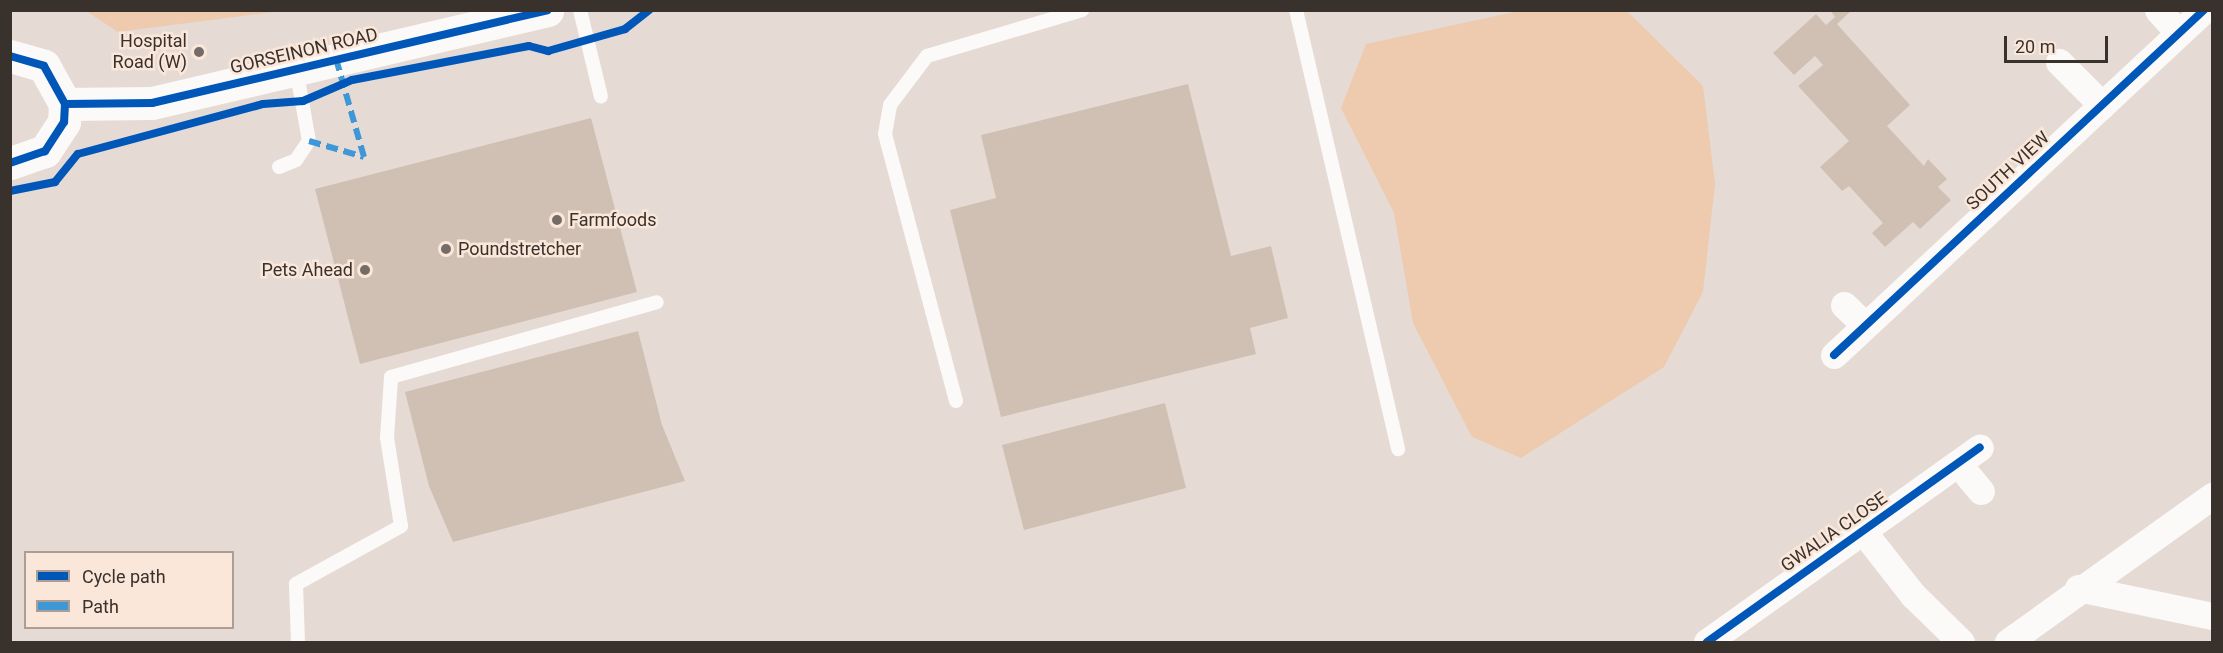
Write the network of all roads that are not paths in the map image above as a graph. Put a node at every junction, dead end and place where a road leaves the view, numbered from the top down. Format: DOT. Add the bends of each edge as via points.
graph roads {
  1 [pos="547,10"];
  2 [pos="580,10"];
  3 [pos="1082,10"];
  4 [pos="1296,10"];
  5 [pos="2158,10"];
  6 [pos="2204,10"];
  7 [pos="2179,33"];
  8 [pos="10,56"];
  9 [pos="2059,62"];
  10 [pos="296,68"];
  11 [pos="601,98"];
  12 [pos="65,104"];
  13 [pos="2102,105"];
  14 [pos="11,164"];
  15 [pos="279,167"];
  16 [pos="657,302"];
  17 [pos="1844,305"];
  18 [pos="1864,325"];
  19 [pos="1834,355"];
  20 [pos="956,401"];
  21 [pos="1980,447"];
  22 [pos="1398,448"];
  23 [pos="1959,465"];
  24 [pos="1981,491"];
  25 [pos="2212,496"];
  26 [pos="1862,530"];
  27 [pos="2078,588"];
  28 [pos="2212,616"];
  29 [pos="298,642"];
  30 [pos="1707,642"];
  31 [pos="1961,642"];
  32 [pos="2008,642"];
  1 -- 10 [label="main road, GORSEINON ROAD"];
  2 -- 11 [label="lane"];
  3 -- 20 [label="lane" via="927,56 890,105 885,134"];
  4 -- 22 [label="lane"];
  5 -- 7 [label="street"];
  6 -- 7 [label="street, SOUTH VIEW"];
  7 -- 13 [label="street, SOUTH VIEW"];
  8 -- 12 [label="main road" via="44,66"];
  9 -- 13 [label="street"];
  10 -- 12 [label="main road, GORSEINON ROAD" via="152,103"];
  10 -- 15 [label="lane" via="309,141 296,160"];
  12 -- 14 [label="main road" via="57,138 38,155"];
  13 -- 18 [label="street, SOUTH VIEW"];
  16 -- 29 [label="lane" via="391,377 387,438 401,526 296,584"];
  17 -- 18 [label="street"];
  18 -- 19 [label="street, SOUTH VIEW"];
  21 -- 23 [label="street, GWALIA CLOSE"];
  23 -- 24 [label="street"];
  23 -- 26 [label="street, GWALIA CLOSE"];
  25 -- 27 [label="street"];
  26 -- 30 [label="street, GWALIA CLOSE"];
  26 -- 31 [label="street, GWALIA CLOSE" via="1913,595"];
  27 -- 28 [label="street"];
  27 -- 32 [label="street"];
}
